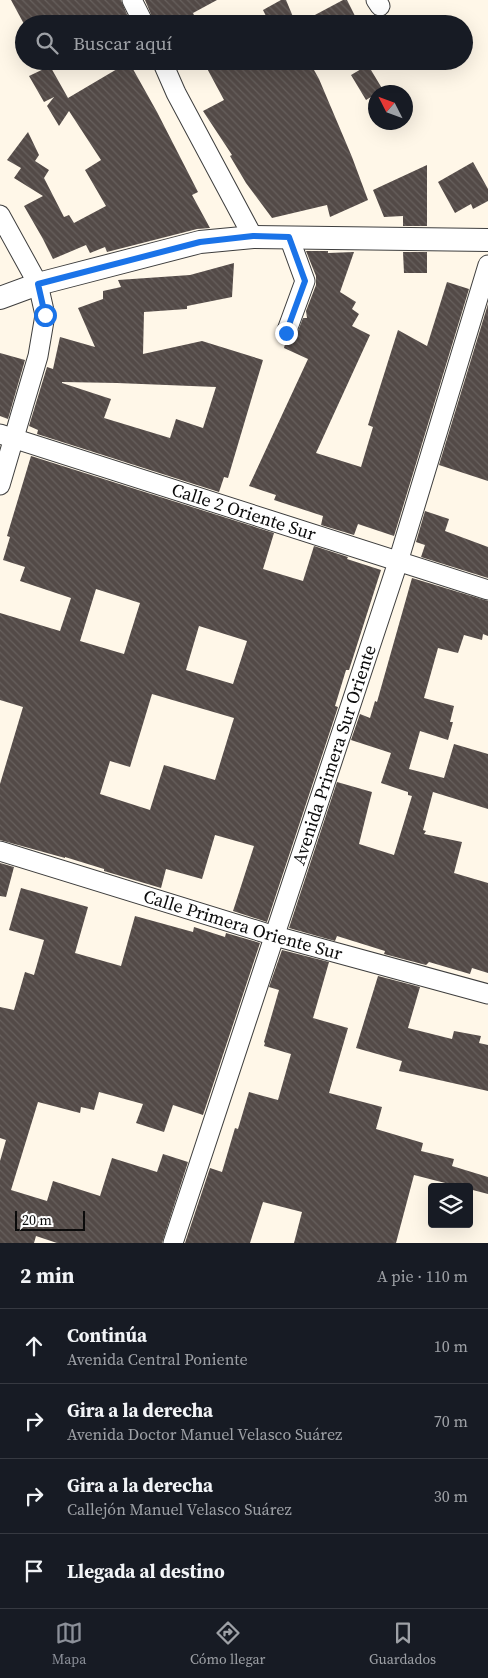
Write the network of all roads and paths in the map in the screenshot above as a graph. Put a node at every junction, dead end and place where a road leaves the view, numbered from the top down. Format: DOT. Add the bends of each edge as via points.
graph roads {
  1 [pos="132,0"];
  2 [pos="140,15"];
  3 [pos="166,70"];
  4 [pos="0,215"];
  5 [pos="253,236"];
  6 [pos="289,237"];
  7 [pos="488,240"];
  8 [pos="488,265"];
  9 [pos="38,284"];
  10 [pos="0,298"];
  11 [pos="286,333"];
  12 [pos="6,436"];
  13 [pos="0,485"];
  14 [pos="398,562"];
  15 [pos="488,590"];
  16 [pos="0,851"];
  17 [pos="275,936"];
  18 [pos="488,994"];
  19 [pos="173,1243"];
  1 -- 2 [label="street"];
  3 -- 5 [label="street"];
  4 -- 9 [label="street"];
  5 -- 6 [label="street"];
  5 -- 9 [label="street" via="200,242"];
  6 -- 7 [label="street"];
  6 -- 11 [label="street" via="305,281"];
  8 -- 14 [label="street, Avenida Primera Sur Oriente"];
  9 -- 10 [label="street"];
  9 -- 12 [label="street" via="45,315 38,356"];
  12 -- 13 [label="street"];
  12 -- 14 [label="street, Calle 2 Oriente Sur"];
  14 -- 15 [label="street, Calle 2 Oriente Sur"];
  14 -- 17 [label="street, Avenida Primera Sur Oriente"];
  16 -- 17 [label="street, Calle Primera Oriente Sur"];
  17 -- 18 [label="street, Calle Primera Oriente Sur"];
  17 -- 19 [label="street, Avenida Primera Sur Oriente"];
}
